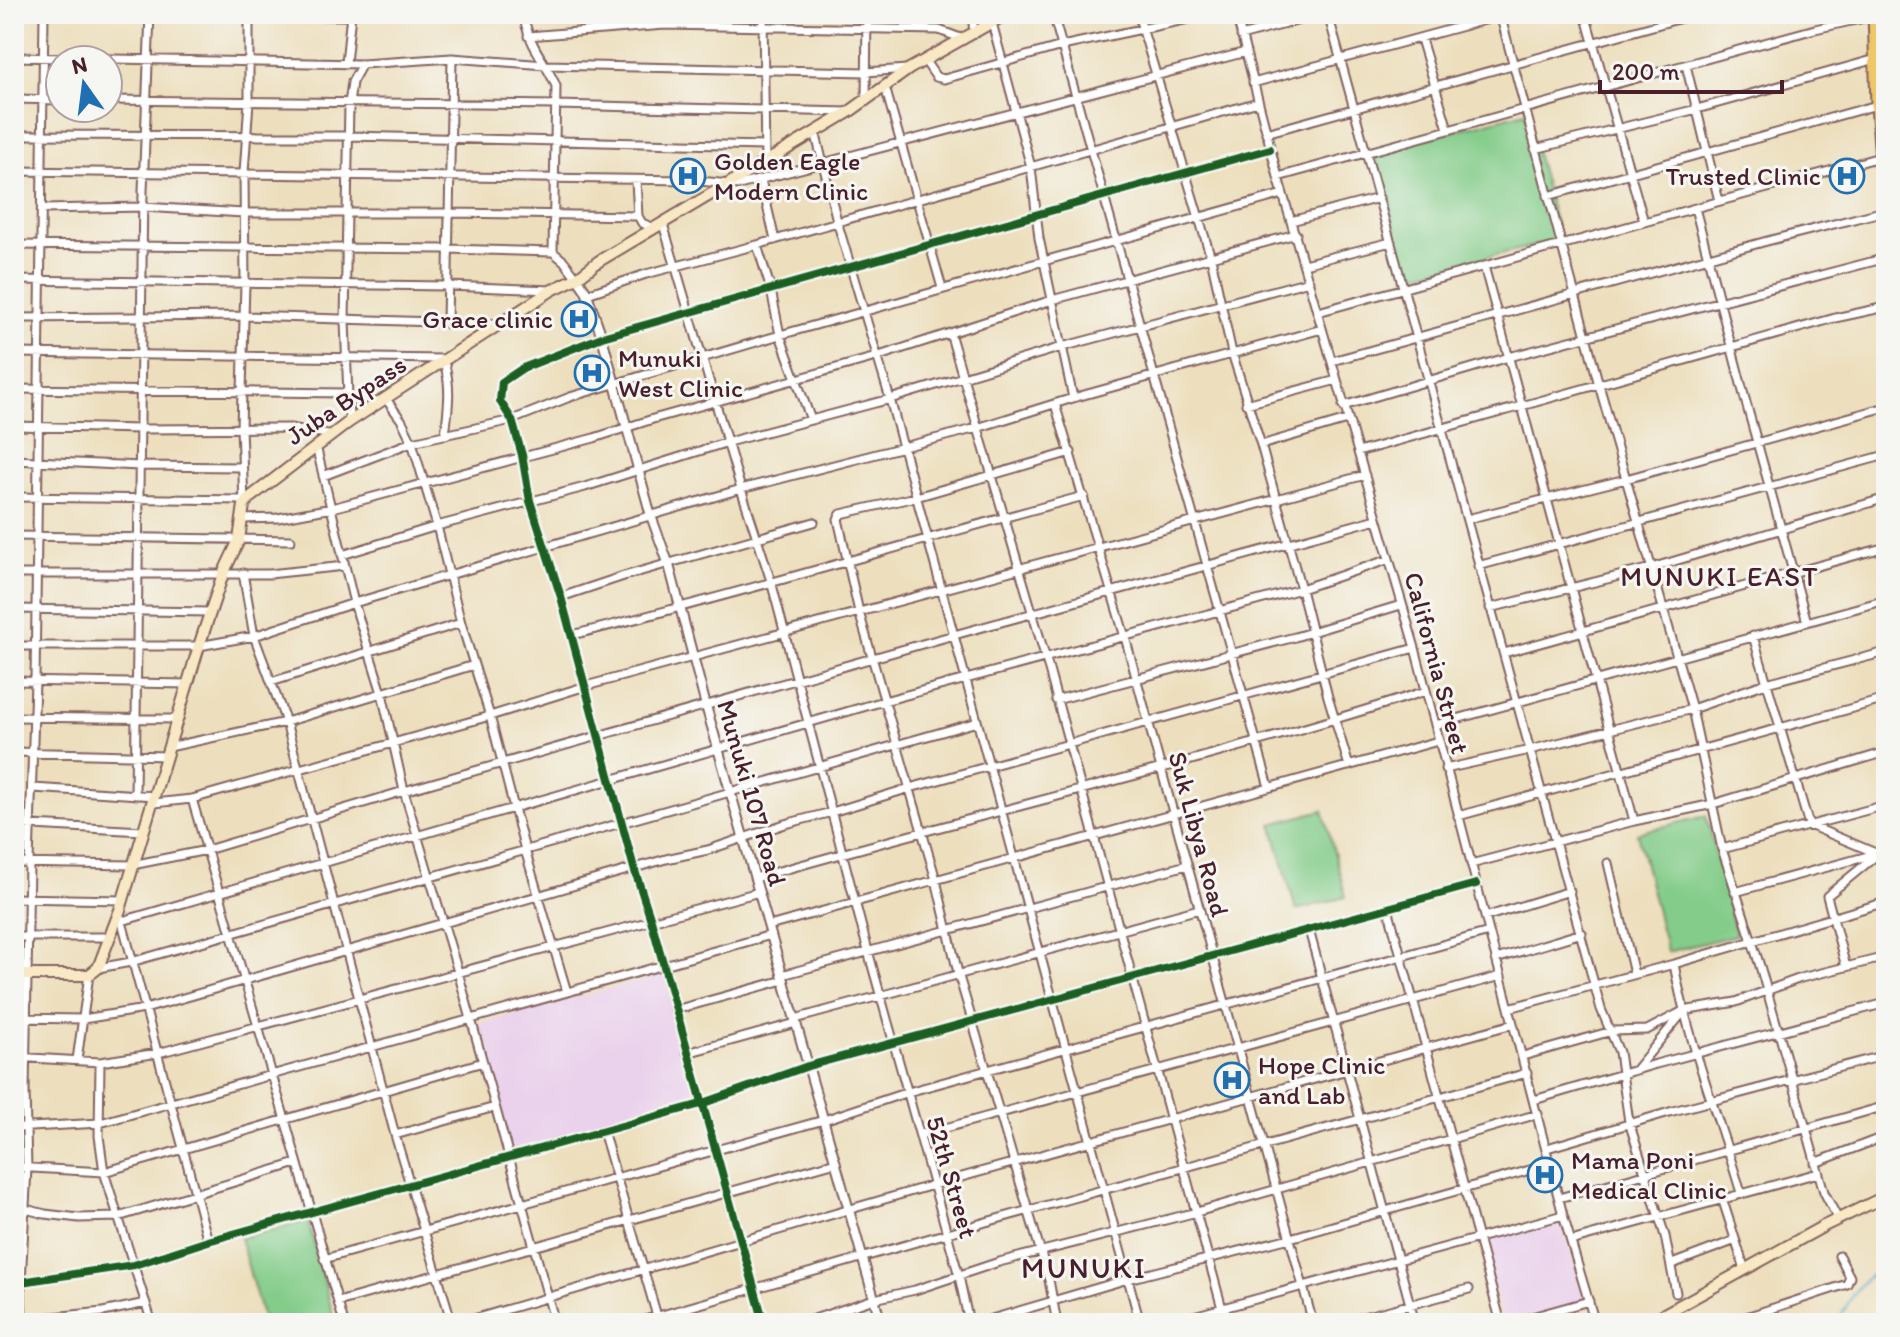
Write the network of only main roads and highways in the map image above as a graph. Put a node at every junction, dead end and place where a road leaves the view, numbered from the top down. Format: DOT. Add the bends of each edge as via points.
graph roads {
  1 [pos="1007,14"];
  2 [pos="1877,15"];
  3 [pos="1886,75"];
  4 [pos="1885,211"];
  5 [pos="1886,229"];
  6 [pos="14,975"];
  7 [pos="1886,1196"];
  8 [pos="1648,1323"];
  1 -- 6 [label="main road, Juba Bypass" via="552,290 349,422 244,502 239,540 199,646 122,910 93,972"];
  2 -- 3 [label="main road"];
  2 -- 4 [label="main road"];
  4 -- 5 [label="main road"];
  7 -- 8 [label="main road"];
}
